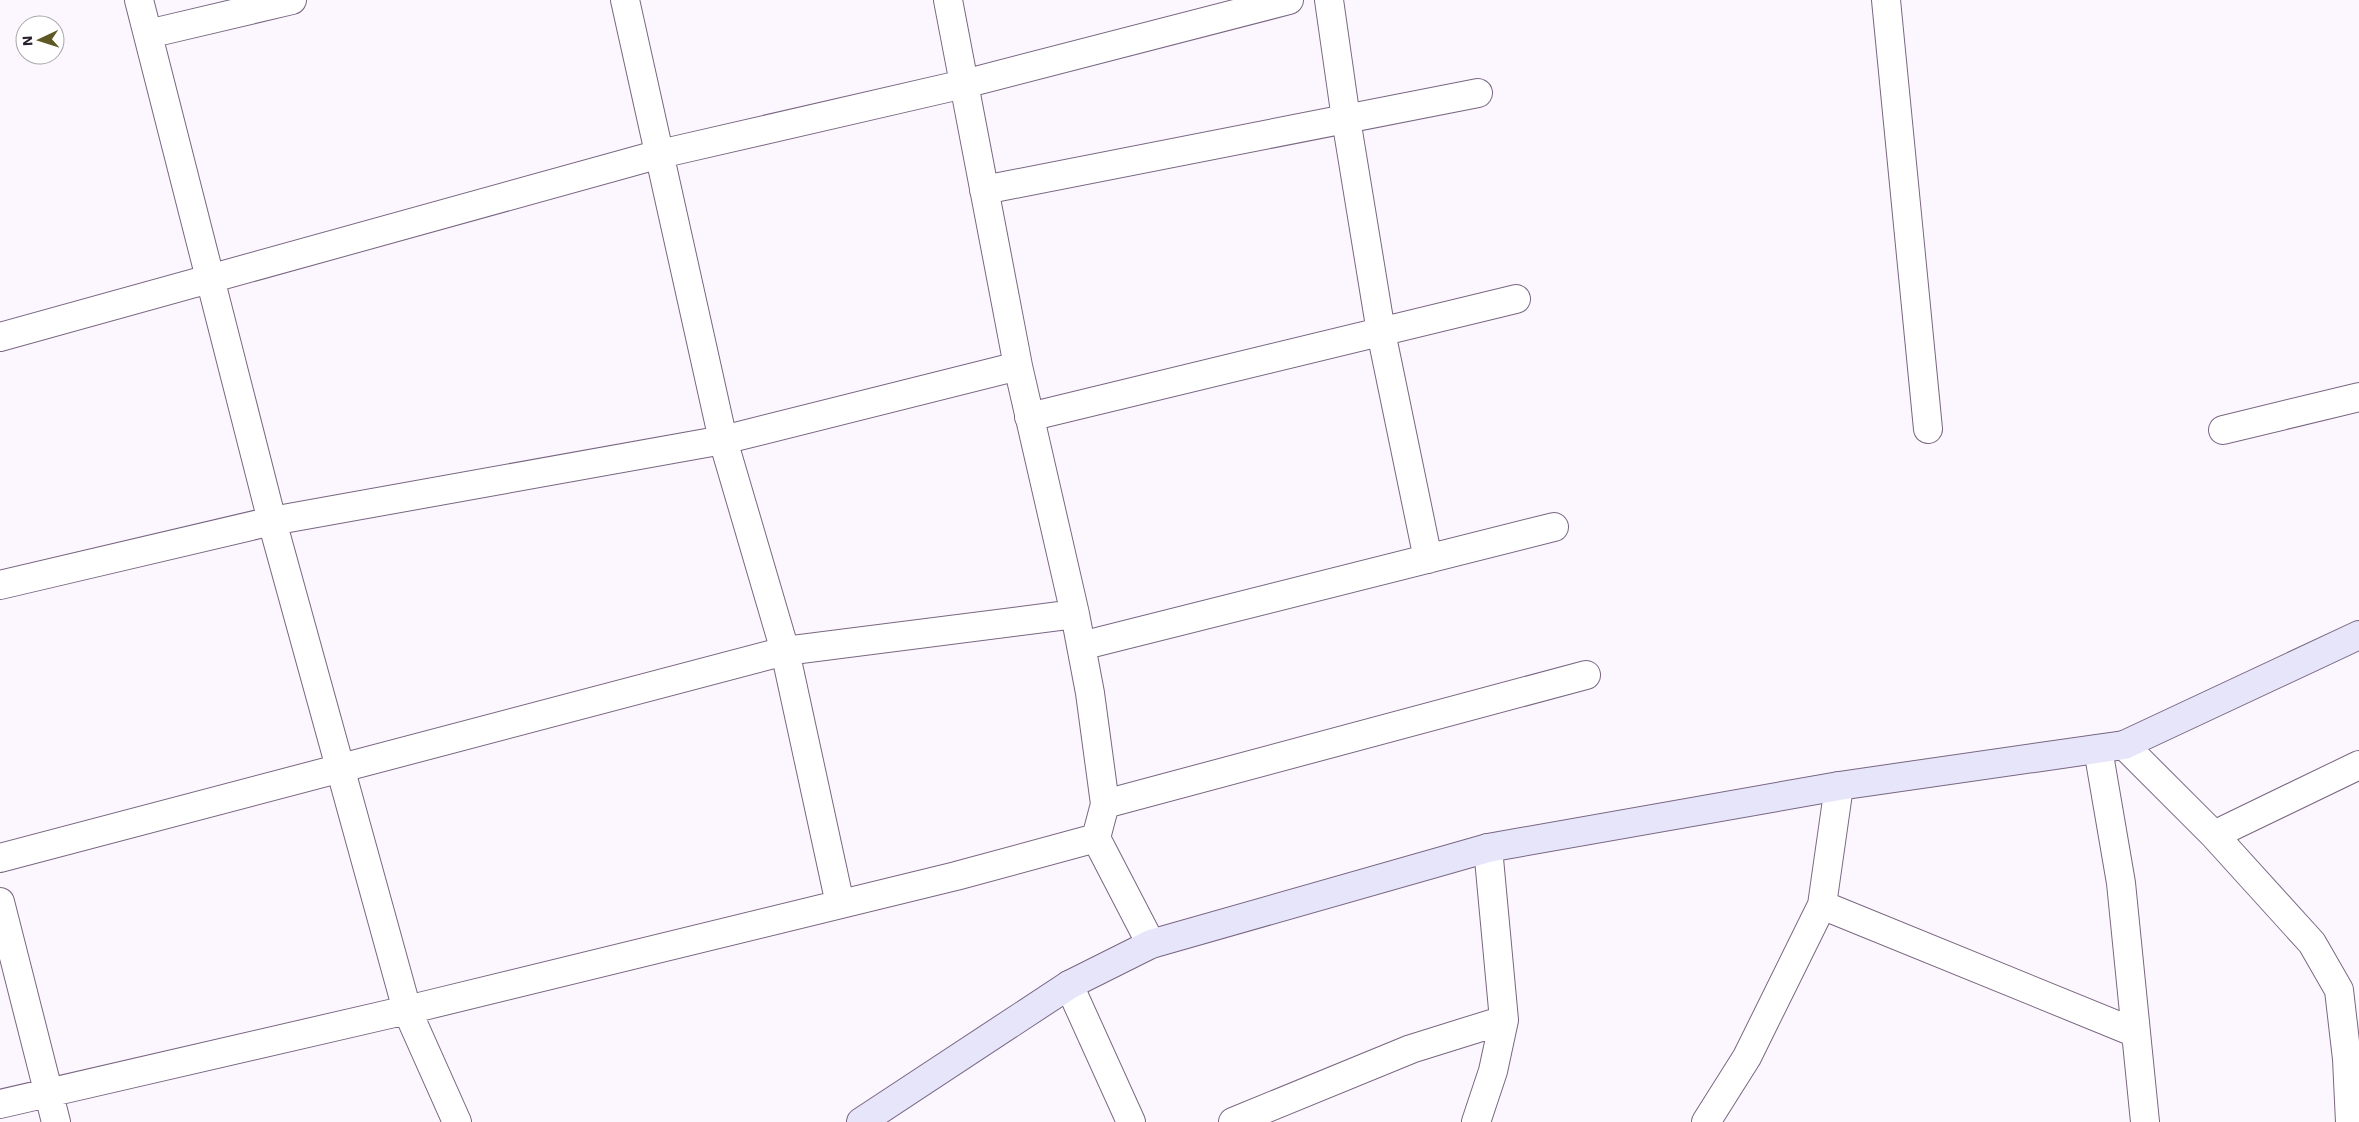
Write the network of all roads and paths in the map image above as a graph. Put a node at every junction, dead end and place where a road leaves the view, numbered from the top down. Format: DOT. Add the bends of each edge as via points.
graph roads {
  1 [pos="139,0"];
  2 [pos="292,0"];
  3 [pos="625,0"];
  4 [pos="948,0"];
  5 [pos="1289,0"];
  6 [pos="1329,0"];
  7 [pos="1886,0"];
  8 [pos="148,34"];
  9 [pos="964,84"];
  10 [pos="1478,94"];
  11 [pos="1346,119"];
  12 [pos="660,154"];
  13 [pos="984,190"];
  14 [pos="210,280"];
  15 [pos="1516,299"];
  16 [pos="1381,332"];
  17 [pos="0,337"];
  18 [pos="1018,366"];
  19 [pos="2359,397"];
  20 [pos="1029,416"];
  21 [pos="1928,429"];
  22 [pos="2223,430"];
  23 [pos="723,440"];
  24 [pos="272,521"];
  25 [pos="1554,527"];
  26 [pos="1428,559"];
  27 [pos="0,585"];
  28 [pos="1076,614"];
  29 [pos="2359,634"];
  30 [pos="1081,646"];
  31 [pos="785,651"];
  32 [pos="1586,675"];
  33 [pos="2124,745"];
  34 [pos="2098,750"];
  35 [pos="2359,765"];
  36 [pos="339,768"];
  37 [pos="1839,786"];
  38 [pos="1105,804"];
  39 [pos="2214,835"];
  40 [pos="1096,838"];
  41 [pos="1488,848"];
  42 [pos="0,858"];
  43 [pos="0,902"];
  44 [pos="840,904"];
  45 [pos="1822,905"];
  46 [pos="1151,944"];
  47 [pos="1069,985"];
  48 [pos="407,1010"];
  49 [pos="1504,1020"];
  50 [pos="2136,1033"];
  51 [pos="48,1092"];
  52 [pos="0,1104"];
  53 [pos="56,1122"];
  54 [pos="457,1122"];
  55 [pos="861,1122"];
  56 [pos="1131,1122"];
  57 [pos="1233,1122"];
  58 [pos="1476,1122"];
  59 [pos="1706,1122"];
  60 [pos="2145,1122"];
  61 [pos="2350,1122"];
  1 -- 8 [label="street"];
  2 -- 8 [label="street"];
  3 -- 12 [label="street"];
  4 -- 9 [label="street"];
  5 -- 9 [label="street"];
  6 -- 11 [label="street"];
  7 -- 21 [label="street"];
  8 -- 14 [label="street"];
  9 -- 12 [label="street"];
  9 -- 13 [label="street"];
  10 -- 11 [label="street"];
  11 -- 13 [label="street"];
  11 -- 16 [label="street"];
  12 -- 14 [label="street"];
  12 -- 23 [label="street"];
  13 -- 18 [label="street"];
  14 -- 17 [label="street"];
  14 -- 24 [label="street"];
  15 -- 16 [label="street"];
  16 -- 20 [label="street"];
  16 -- 26 [label="street"];
  18 -- 20 [label="street"];
  18 -- 23 [label="street"];
  19 -- 22 [label="street"];
  20 -- 28 [label="street"];
  23 -- 24 [label="street"];
  23 -- 31 [label="street"];
  24 -- 27 [label="street"];
  24 -- 36 [label="street"];
  25 -- 26 [label="street"];
  26 -- 30 [label="street"];
  28 -- 30 [label="street"];
  28 -- 31 [label="street"];
  29 -- 33 [label="street"];
  30 -- 38 [label="street"];
  31 -- 36 [label="street"];
  31 -- 44 [label="street"];
  32 -- 38 [label="street"];
  33 -- 34 [label="street"];
  33 -- 39 [label="street"];
  34 -- 37 [label="street"];
  34 -- 50 [label="street" via="2120,883"];
  35 -- 39 [label="street"];
  36 -- 42 [label="street"];
  36 -- 48 [label="street"];
  37 -- 41 [label="street"];
  37 -- 45 [label="street"];
  38 -- 40 [label="street"];
  39 -- 61 [label="street" via="2312,944 2339,990"];
  40 -- 44 [label="street"];
  40 -- 46 [label="street"];
  41 -- 46 [label="street"];
  41 -- 49 [label="street"];
  43 -- 51 [label="street"];
  44 -- 48 [label="street"];
  45 -- 50 [label="street"];
  45 -- 59 [label="street" via="1747,1057"];
  46 -- 47 [label="street"];
  47 -- 55 [label="street"];
  47 -- 56 [label="street"];
  48 -- 51 [label="street"];
  48 -- 54 [label="street"];
  49 -- 57 [label="street" via="1411,1049"];
  49 -- 58 [label="street" via="1493,1071"];
  50 -- 60 [label="street"];
  51 -- 52 [label="street"];
  51 -- 53 [label="street"];
}
